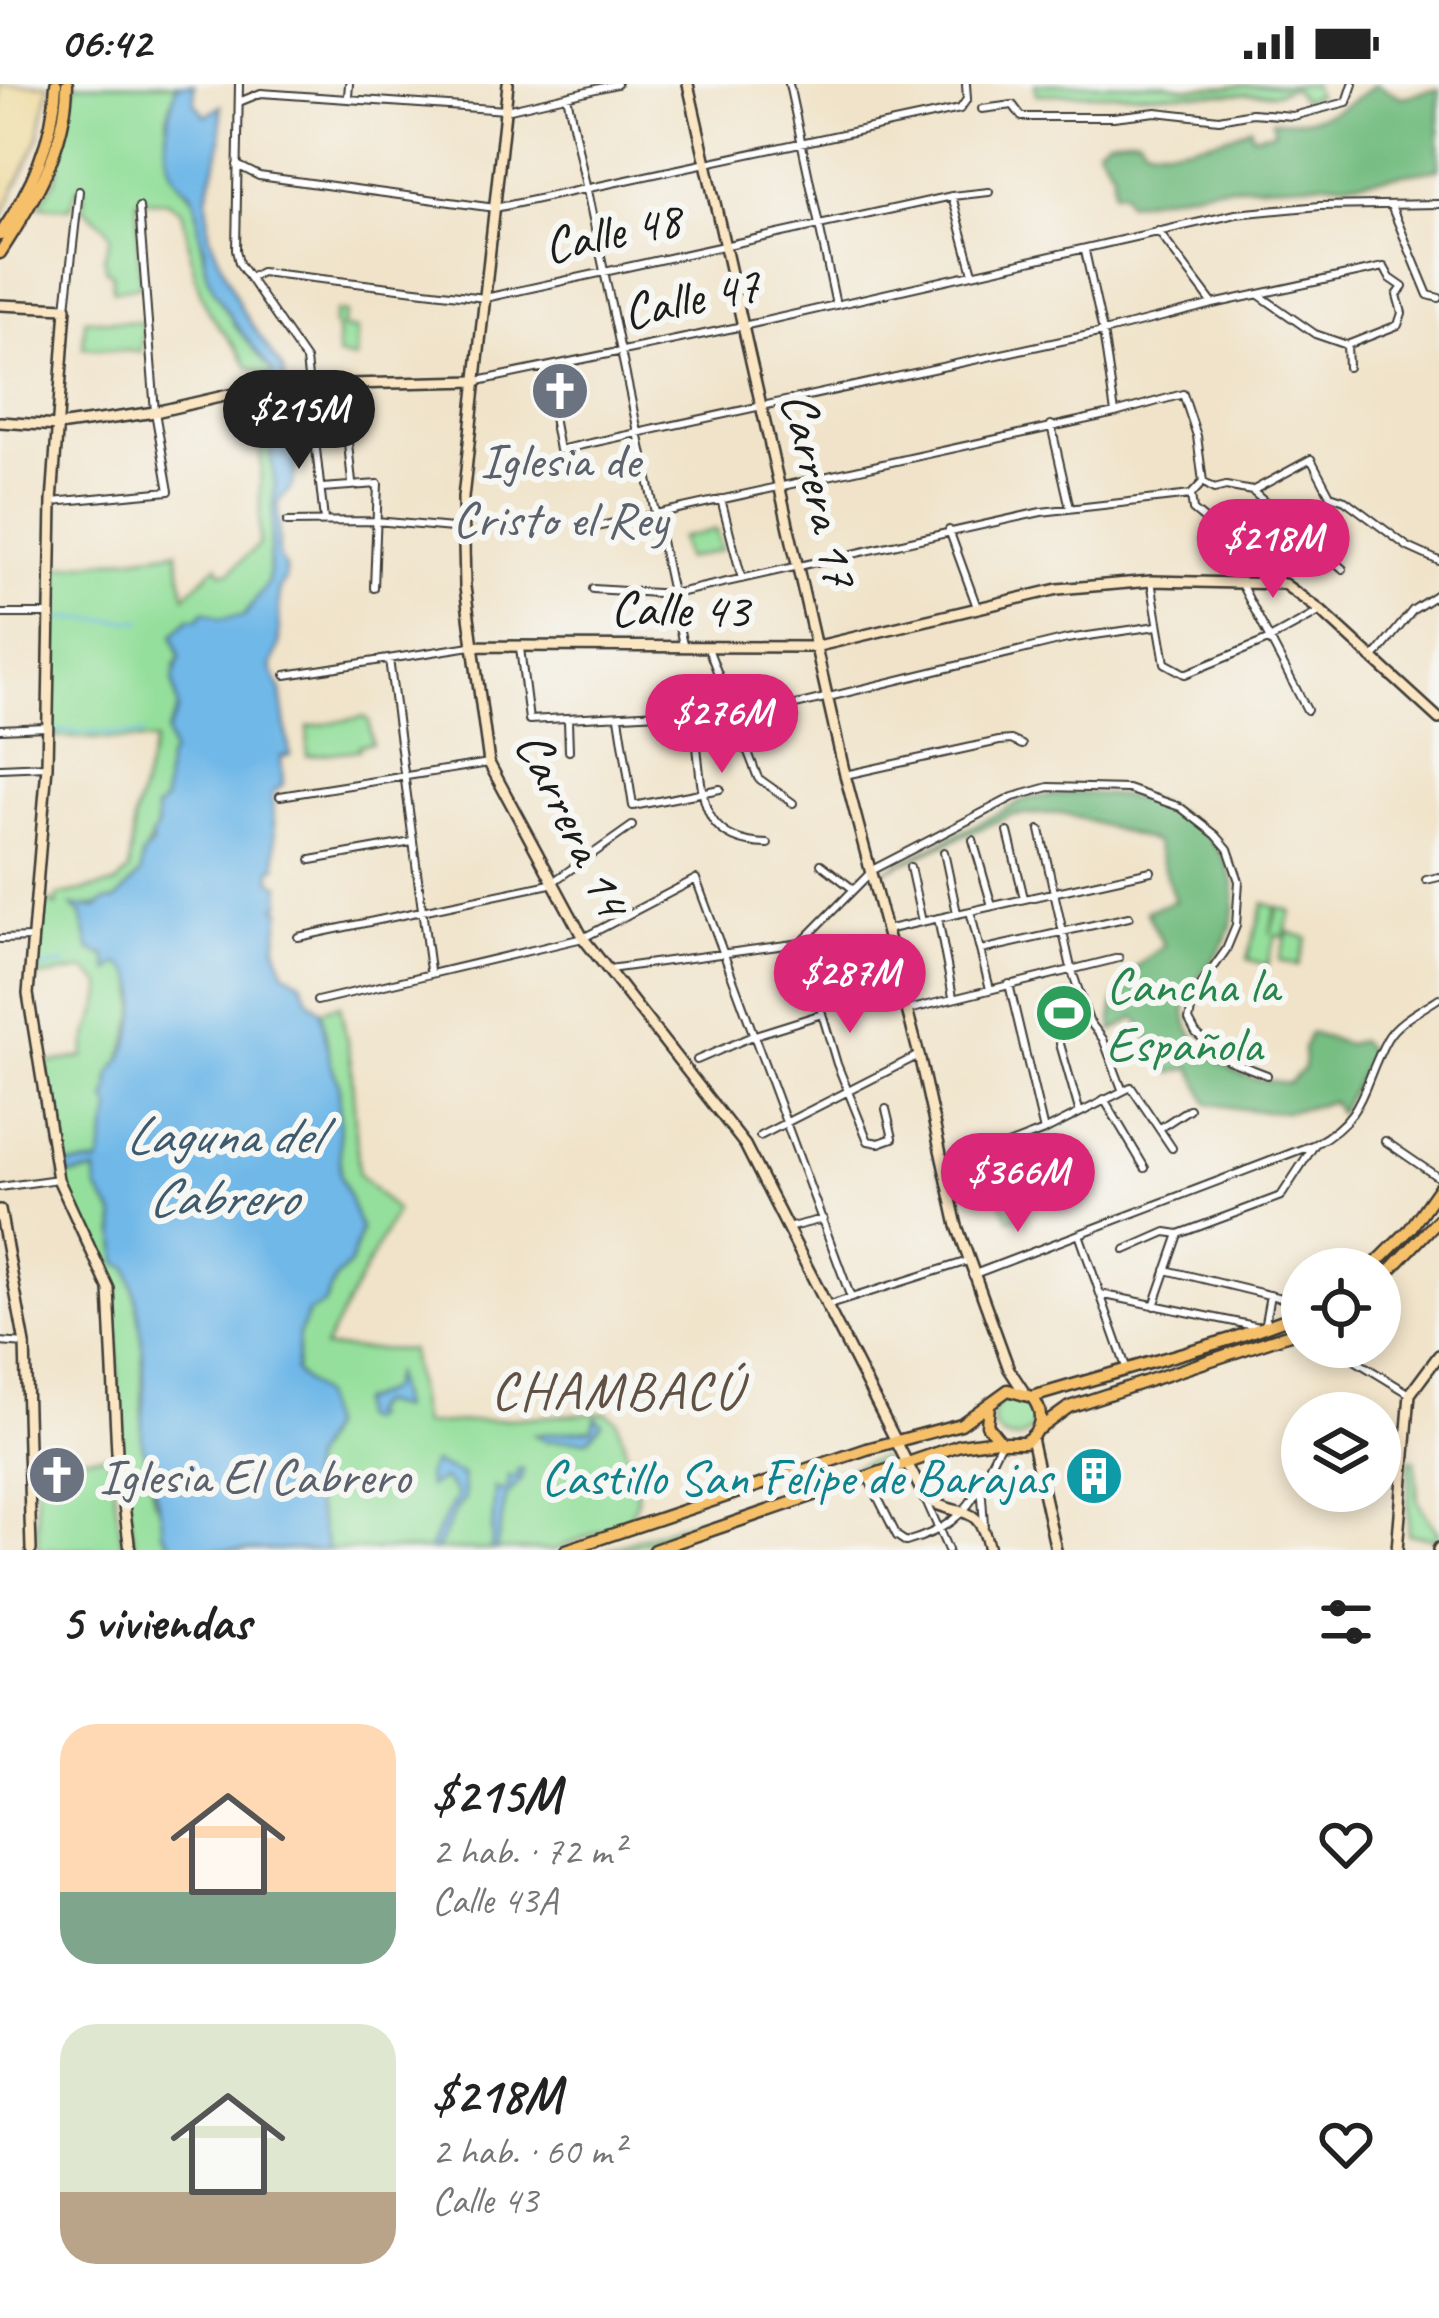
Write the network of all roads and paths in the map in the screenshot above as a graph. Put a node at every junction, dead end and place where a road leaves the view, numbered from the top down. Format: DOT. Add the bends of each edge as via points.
graph roads {
  1 [pos="56,84"];
  2 [pos="67,84"];
  3 [pos="239,84"];
  4 [pos="349,84"];
  5 [pos="508,84"];
  6 [pos="616,84"];
  7 [pos="688,84"];
  8 [pos="789,84"];
  9 [pos="966,84"];
  10 [pos="1353,84"];
  11 [pos="348,96"];
  12 [pos="567,96"];
  13 [pos="239,101"];
  14 [pos="982,109"];
  15 [pos="506,110"];
  16 [pos="801,142"];
  17 [pos="706,163"];
  18 [pos="237,165"];
  19 [pos="79,190"];
  20 [pos="587,190"];
  21 [pos="989,192"];
  22 [pos="952,196"];
  23 [pos="1439,204"];
  24 [pos="139,207"];
  25 [pos="495,208"];
  26 [pos="1392,208"];
  27 [pos="819,226"];
  28 [pos="1159,232"];
  29 [pos="0,235"];
  30 [pos="724,245"];
  31 [pos="1084,250"];
  32 [pos="0,254"];
  33 [pos="974,273"];
  34 [pos="604,274"];
  35 [pos="250,278"];
  36 [pos="1259,295"];
  37 [pos="485,298"];
  38 [pos="1439,298"];
  39 [pos="1213,304"];
  40 [pos="0,305"];
  41 [pos="836,305"];
  42 [pos="66,308"];
  43 [pos="743,326"];
  44 [pos="1103,332"];
  45 [pos="1346,345"];
  46 [pos="621,352"];
  47 [pos="1348,367"];
  48 [pos="544,368"];
  49 [pos="478,382"];
  50 [pos="307,385"];
  51 [pos="761,407"];
  52 [pos="155,412"];
  53 [pos="1115,412"];
  54 [pos="0,422"];
  55 [pos="1051,425"];
  56 [pos="58,427"];
  57 [pos="346,433"];
  58 [pos="639,435"];
  59 [pos="1202,482"];
  60 [pos="352,483"];
  61 [pos="780,487"];
  62 [pos="322,488"];
  63 [pos="1252,491"];
  64 [pos="1191,495"];
  65 [pos="722,499"];
  66 [pos="52,502"];
  67 [pos="1070,508"];
  68 [pos="656,513"];
  69 [pos="324,520"];
  70 [pos="376,521"];
  71 [pos="287,522"];
  72 [pos="463,529"];
  73 [pos="587,529"];
  74 [pos="949,530"];
  75 [pos="1439,561"];
  76 [pos="799,566"];
  77 [pos="1343,569"];
  78 [pos="742,579"];
  79 [pos="1151,581"];
  80 [pos="1240,581"];
  81 [pos="1284,584"];
  82 [pos="374,588"];
  83 [pos="593,589"];
  84 [pos="1439,592"];
  85 [pos="673,594"];
  86 [pos="977,607"];
  87 [pos="1321,610"];
  88 [pos="0,614"];
  89 [pos="48,614"];
  90 [pos="1157,626"];
  91 [pos="1268,640"];
  92 [pos="519,644"];
  93 [pos="471,646"];
  94 [pos="817,646"];
  95 [pos="684,648"];
  96 [pos="708,648"];
  97 [pos="389,659"];
  98 [pos="1373,659"];
  99 [pos="286,675"];
  100 [pos="828,696"];
  101 [pos="1307,710"];
  102 [pos="619,717"];
  103 [pos="1439,718"];
  104 [pos="738,719"];
  105 [pos="568,720"];
  106 [pos="46,727"];
  107 [pos="0,729"];
  108 [pos="1022,746"];
  109 [pos="569,751"];
  110 [pos="489,763"];
  111 [pos="46,766"];
  112 [pos="0,768"];
  113 [pos="845,775"];
  114 [pos="404,777"];
  115 [pos="720,789"];
  116 [pos="702,793"];
  117 [pos="280,796"];
  118 [pos="793,803"];
  119 [pos="632,826"];
  120 [pos="1040,830"];
  121 [pos="1008,832"];
  122 [pos="973,840"];
  123 [pos="412,842"];
  124 [pos="768,844"];
  125 [pos="944,852"];
  126 [pos="311,860"];
  127 [pos="820,864"];
  128 [pos="910,867"];
  129 [pos="1150,871"];
  130 [pos="869,873"];
  131 [pos="1439,877"];
  132 [pos="1426,880"];
  133 [pos="550,884"];
  134 [pos="853,889"];
  135 [pos="1054,892"];
  136 [pos="1024,899"];
  137 [pos="992,906"];
  138 [pos="422,910"];
  139 [pos="970,911"];
  140 [pos="957,914"];
  141 [pos="1129,917"];
  142 [pos="938,918"];
  143 [pos="922,922"];
  144 [pos="885,930"];
  145 [pos="1064,932"];
  146 [pos="298,937"];
  147 [pos="32,938"];
  148 [pos="583,938"];
  149 [pos="0,939"];
  150 [pos="801,944"];
  151 [pos="981,950"];
  152 [pos="727,954"];
  153 [pos="1119,958"];
  154 [pos="1071,968"];
  155 [pos="609,969"];
  156 [pos="431,972"];
  157 [pos="1009,984"];
  158 [pos="990,988"];
  159 [pos="1439,998"];
  160 [pos="953,999"];
  161 [pos="317,1001"];
  162 [pos="908,1010"];
  163 [pos="822,1014"];
  164 [pos="755,1035"];
  165 [pos="1060,1044"];
  166 [pos="920,1055"];
  167 [pos="697,1060"];
  168 [pos="1267,1075"];
  169 [pos="1127,1088"];
  170 [pos="847,1092"];
  171 [pos="1104,1099"];
  172 [pos="886,1109"];
  173 [pos="1189,1109"];
  174 [pos="1079,1110"];
  175 [pos="788,1122"];
  176 [pos="1160,1128"];
  177 [pos="1044,1131"];
  178 [pos="760,1136"];
  179 [pos="1385,1141"];
  180 [pos="1315,1144"];
  181 [pos="1172,1148"];
  182 [pos="1145,1168"];
  183 [pos="945,1169"];
  184 [pos="1439,1178"];
  185 [pos="58,1179"];
  186 [pos="0,1187"];
  187 [pos="1439,1188"];
  188 [pos="0,1210"];
  189 [pos="823,1219"];
  190 [pos="1439,1219"];
  191 [pos="787,1228"];
  192 [pos="1079,1234"];
  193 [pos="1178,1234"];
  194 [pos="1391,1248"];
  195 [pos="1125,1250"];
  196 [pos="1401,1260"];
  197 [pos="968,1261"];
  198 [pos="1165,1270"];
  199 [pos="972,1275"];
  200 [pos="1100,1294"];
  201 [pos="1270,1295"];
  202 [pos="851,1298"];
  203 [pos="1281,1298"];
  204 [pos="826,1306"];
  205 [pos="1154,1306"];
  206 [pos="1281,1321"];
  207 [pos="1264,1328"];
  208 [pos="1281,1337"];
  209 [pos="0,1342"];
  210 [pos="25,1344"];
  211 [pos="1439,1354"];
  212 [pos="1367,1368"];
  213 [pos="1127,1370"];
  214 [pos="1028,1394"];
  215 [pos="1410,1394"];
  216 [pos="988,1406"];
  217 [pos="1034,1434"];
  218 [pos="895,1441"];
  219 [pos="999,1441"];
  220 [pos="907,1466"];
  221 [pos="868,1478"];
  222 [pos="981,1483"];
  223 [pos="925,1498"];
  224 [pos="964,1512"];
  225 [pos="984,1525"];
  226 [pos="940,1529"];
  227 [pos="31,1550"];
  228 [pos="130,1550"];
  229 [pos="566,1550"];
  230 [pos="654,1550"];
  231 [pos="948,1550"];
  232 [pos="989,1550"];
  233 [pos="1056,1550"];
  234 [pos="1397,1550"];
  1 -- 29 [label="highway" via="46,144"];
  2 -- 32 [label="highway" via="48,170"];
  3 -- 13 [label="street"];
  4 -- 11 [label="street"];
  5 -- 15 [label="street, Carrera 14"];
  6 -- 12 [label="street"];
  7 -- 17 [label="street, Carrera 17"];
  8 -- 16 [label="street"];
  9 -- 16 [label="street" via="965,105"];
  10 -- 14 [label="street" via="1347,102 1293,116 1022,117 1013,105"];
  11 -- 13 [label="street" via="261,93"];
  11 -- 15 [label="street"];
  12 -- 15 [label="street"];
  12 -- 20 [label="street"];
  13 -- 18 [label="street"];
  15 -- 25 [label="street, Carrera 14"];
  16 -- 17 [label="street"];
  16 -- 27 [label="street"];
  17 -- 20 [label="street"];
  17 -- 30 [label="street, Carrera 17"];
  18 -- 25 [label="street" via="260,176"];
  18 -- 35 [label="street" via="234,239"];
  19 -- 42 [label="street"];
  20 -- 25 [label="street"];
  20 -- 34 [label="street"];
  21 -- 22 [label="street, Calle 48"];
  22 -- 27 [label="street, Calle 48"];
  22 -- 33 [label="street"];
  23 -- 26 [label="street, Calle 47"];
  24 -- 52 [label="street"];
  25 -- 37 [label="street, Carrera 14"];
  26 -- 28 [label="street, Calle 47" via="1277,208"];
  26 -- 38 [label="street" via="1427,295"];
  27 -- 30 [label="street, Calle 48"];
  27 -- 41 [label="street"];
  28 -- 31 [label="street, Calle 47"];
  28 -- 39 [label="street"];
  30 -- 34 [label="street, Calle 48"];
  30 -- 43 [label="street, Carrera 17"];
  31 -- 33 [label="street, Calle 47"];
  31 -- 44 [label="street"];
  33 -- 41 [label="street, Calle 47"];
  34 -- 37 [label="street, Calle 48"];
  34 -- 46 [label="street"];
  35 -- 37 [label="street, Calle 48" via="261,272"];
  35 -- 50 [label="street" via="301,350"];
  36 -- 39 [label="street"];
  36 -- 45 [label="street"];
  36 -- 45 [label="street" via="1384,267 1403,287 1398,325"];
  37 -- 49 [label="street, Carrera 14"];
  39 -- 44 [label="street"];
  40 -- 42 [label="street"];
  41 -- 43 [label="street, Calle 47"];
  42 -- 56 [label="street"];
  43 -- 46 [label="street, Calle 47"];
  43 -- 51 [label="street, Carrera 17"];
  44 -- 51 [label="street"];
  44 -- 53 [label="street"];
  45 -- 47 [label="street"];
  46 -- 48 [label="street, Calle 47"];
  46 -- 58 [label="street"];
  48 -- 49 [label="street, Calle 47"];
  48 -- 58 [label="street" via="559,450"];
  49 -- 50 [label="street, Calle 47"];
  49 -- 72 [label="street, Carrera 14"];
  50 -- 52 [label="street, Calle 47"];
  50 -- 62 [label="street"];
  51 -- 58 [label="street"];
  51 -- 61 [label="street, Carrera 17"];
  52 -- 56 [label="street, Calle 47"];
  52 -- 66 [label="street" via="169,491"];
  53 -- 55 [label="street"];
  53 -- 59 [label="street" via="1183,394"];
  54 -- 56 [label="street, Calle 47"];
  55 -- 61 [label="street"];
  55 -- 67 [label="street"];
  56 -- 66 [label="street"];
  57 -- 60 [label="street"];
  58 -- 68 [label="street"];
  59 -- 63 [label="street"];
  59 -- 64 [label="street"];
  60 -- 62 [label="street"];
  60 -- 70 [label="street" via="377,482"];
  61 -- 65 [label="street"];
  61 -- 76 [label="street, Carrera 17"];
  62 -- 69 [label="street"];
  63 -- 75 [label="street" via="1311,460 1330,495"];
  63 -- 77 [label="street"];
  64 -- 67 [label="street"];
  64 -- 81 [label="street" via="1193,510"];
  65 -- 68 [label="street"];
  65 -- 78 [label="street"];
  66 -- 89 [label="street"];
  67 -- 74 [label="street"];
  68 -- 73 [label="street"];
  68 -- 85 [label="street"];
  69 -- 70 [label="street"];
  69 -- 71 [label="street"];
  70 -- 72 [label="street"];
  70 -- 82 [label="street"];
  72 -- 93 [label="street, Carrera 14"];
  74 -- 76 [label="street"];
  74 -- 86 [label="street"];
  76 -- 78 [label="street"];
  76 -- 94 [label="street, Carrera 17"];
  78 -- 85 [label="street"];
  79 -- 80 [label="street, Calle 43"];
  79 -- 86 [label="street, Calle 43"];
  79 -- 90 [label="street"];
  80 -- 81 [label="street, Calle 43"];
  80 -- 91 [label="street"];
  81 -- 87 [label="street"];
  83 -- 85 [label="street"];
  84 -- 98 [label="street"];
  85 -- 95 [label="street"];
  86 -- 94 [label="street, Calle 43"];
  87 -- 91 [label="street"];
  87 -- 98 [label="street"];
  88 -- 89 [label="street"];
  89 -- 106 [label="street"];
  90 -- 91 [label="street" via="1165,663 1194,673"];
  90 -- 100 [label="street" via="1067,639"];
  91 -- 101 [label="street"];
  92 -- 93 [label="street, Calle 43"];
  92 -- 95 [label="street, Calle 43"];
  92 -- 105 [label="street" via="529,720"];
  93 -- 97 [label="street, Calle 43"];
  93 -- 110 [label="street, Carrera 14"];
  94 -- 96 [label="street, Calle 43"];
  94 -- 100 [label="street, Carrera 17"];
  95 -- 96 [label="street, Calle 43"];
  96 -- 104 [label="street"];
  97 -- 99 [label="street, Calle 43"];
  97 -- 114 [label="street"];
  98 -- 103 [label="street"];
  100 -- 104 [label="street"];
  100 -- 113 [label="street, Carrera 17"];
  102 -- 105 [label="street"];
  102 -- 116 [label="street" via="688,716"];
  102 -- 116 [label="street" via="633,806"];
  104 -- 118 [label="street" via="758,778"];
  105 -- 109 [label="street"];
  106 -- 107 [label="street"];
  106 -- 111 [label="street"];
  108 -- 113 [label="street" via="999,741"];
  110 -- 114 [label="street"];
  110 -- 133 [label="street, Carrera 14"];
  111 -- 112 [label="street"];
  111 -- 147 [label="street"];
  113 -- 130 [label="street, Carrera 17"];
  114 -- 117 [label="street"];
  114 -- 123 [label="street"];
  115 -- 116 [label="street"];
  116 -- 124 [label="street" via="722,831"];
  119 -- 133 [label="street"];
  120 -- 135 [label="street"];
  121 -- 136 [label="street"];
  122 -- 137 [label="street"];
  123 -- 126 [label="street"];
  123 -- 138 [label="street"];
  125 -- 140 [label="street"];
  127 -- 134 [label="street"];
  128 -- 143 [label="street"];
  129 -- 135 [label="street"];
  130 -- 134 [label="street"];
  130 -- 144 [label="street, Carrera 17"];
  130 -- 168 [label="street" via="1039,787 1128,789 1180,807 1228,849 1239,881 1236,926 1190,1003 1191,1028 1228,1060"];
  131 -- 132 [label="street"];
  133 -- 138 [label="street"];
  133 -- 148 [label="street, Carrera 14"];
  134 -- 150 [label="street"];
  135 -- 136 [label="street"];
  135 -- 145 [label="street"];
  136 -- 137 [label="street"];
  137 -- 139 [label="street"];
  138 -- 146 [label="street"];
  138 -- 156 [label="street"];
  139 -- 140 [label="street"];
  139 -- 151 [label="street"];
  140 -- 142 [label="street"];
  141 -- 145 [label="street"];
  142 -- 143 [label="street"];
  142 -- 160 [label="street"];
  143 -- 144 [label="street"];
  144 -- 162 [label="street, Carrera 17"];
  145 -- 151 [label="street"];
  145 -- 154 [label="street"];
  147 -- 149 [label="street"];
  147 -- 185 [label="street" via="28,994"];
  148 -- 152 [label="street" via="696,879"];
  148 -- 155 [label="street, Carrera 14"];
  148 -- 156 [label="street"];
  150 -- 152 [label="street"];
  150 -- 163 [label="street"];
  151 -- 158 [label="street"];
  152 -- 155 [label="street"];
  152 -- 164 [label="street"];
  153 -- 154 [label="street"];
  154 -- 157 [label="street"];
  154 -- 169 [label="street" via="1089,1022"];
  155 -- 191 [label="street, Carrera 14" via="733,1126"];
  156 -- 161 [label="street"];
  157 -- 158 [label="street"];
  157 -- 177 [label="street"];
  158 -- 160 [label="street"];
  159 -- 180 [label="street" via="1392,1032 1359,1107"];
  160 -- 162 [label="street"];
  162 -- 166 [label="street, Carrera 17"];
  163 -- 164 [label="street"];
  163 -- 170 [label="street"];
  164 -- 167 [label="street"];
  164 -- 175 [label="street"];
  165 -- 174 [label="street"];
  166 -- 170 [label="street"];
  166 -- 183 [label="street, Carrera 17"];
  169 -- 171 [label="street"];
  169 -- 176 [label="street"];
  170 -- 172 [label="street" via="868,1141 893,1138"];
  170 -- 175 [label="street"];
  171 -- 174 [label="street"];
  171 -- 182 [label="street"];
  173 -- 176 [label="street"];
  174 -- 177 [label="street"];
  175 -- 178 [label="street"];
  175 -- 189 [label="street"];
  176 -- 181 [label="street"];
  177 -- 183 [label="street"];
  179 -- 184 [label="street"];
  180 -- 192 [label="street"];
  180 -- 193 [label="street" via="1281,1196"];
  183 -- 197 [label="street, Carrera 17"];
  185 -- 186 [label="street"];
  185 -- 228 [label="street" via="109,1289"];
  187 -- 194 [label="highway"];
  188 -- 210 [label="street"];
  189 -- 191 [label="street"];
  189 -- 202 [label="street"];
  190 -- 196 [label="highway"];
  191 -- 204 [label="street, Carrera 14"];
  192 -- 199 [label="street"];
  192 -- 200 [label="street"];
  193 -- 195 [label="street"];
  193 -- 198 [label="street"];
  197 -- 199 [label="street, Carrera 17"];
  197 -- 202 [label="street"];
  198 -- 201 [label="street"];
  198 -- 205 [label="street"];
  199 -- 214 [label="street, Carrera 17"];
  200 -- 205 [label="street"];
  200 -- 213 [label="street"];
  201 -- 203 [label="street"];
  201 -- 207 [label="street"];
  202 -- 204 [label="street"];
  204 -- 218 [label="street, Carrera 14"];
  205 -- 207 [label="street"];
  206 -- 207 [label="highway"];
  207 -- 213 [label="highway"];
  208 -- 217 [label="highway" via="1070,1407"];
  209 -- 210 [label="street"];
  210 -- 227 [label="street"];
  211 -- 215 [label="street"];
  212 -- 215 [label="street"];
  213 -- 214 [label="highway"];
  214 -- 216 [label="highway" via="1000,1393"];
  214 -- 217 [label="highway" via="1040,1412"];
  215 -- 234 [label="street"];
  216 -- 218 [label="highway" via="961,1424"];
  216 -- 219 [label="highway" via="987,1425"];
  217 -- 219 [label="highway" via="1016,1444"];
  217 -- 233 [label="street"];
  218 -- 220 [label="street, Carrera 14"];
  218 -- 229 [label="highway"];
  219 -- 220 [label="highway" via="968,1443"];
  219 -- 222 [label="street"];
  220 -- 221 [label="highway"];
  220 -- 223 [label="street, Carrera 14"];
  221 -- 226 [label="street" via="899,1539"];
  221 -- 230 [label="highway"];
  222 -- 224 [label="street"];
  222 -- 225 [label="street"];
  223 -- 224 [label="street"];
  223 -- 226 [label="street"];
  224 -- 225 [label="street"];
  224 -- 226 [label="street"];
  225 -- 232 [label="street"];
  226 -- 231 [label="street"];
}
